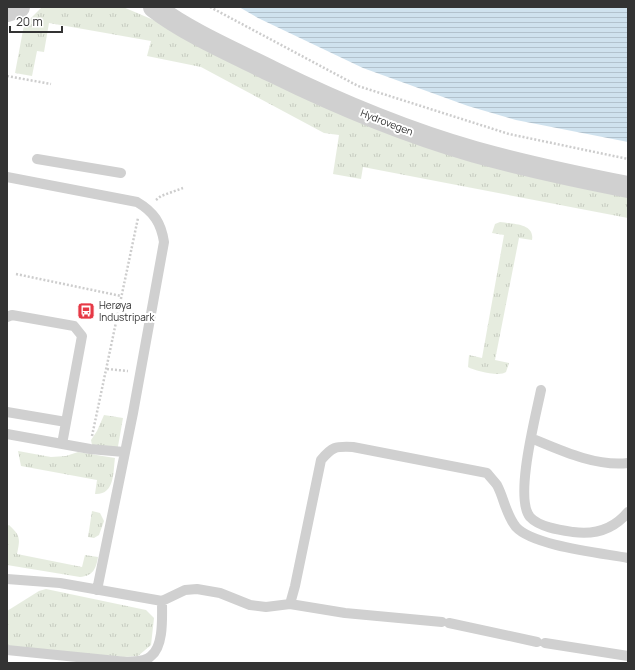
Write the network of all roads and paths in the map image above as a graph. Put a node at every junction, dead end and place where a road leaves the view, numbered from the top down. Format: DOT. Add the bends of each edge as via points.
graph roads {
  1 [pos="19,7"];
  2 [pos="136,7"];
  3 [pos="210,7"];
  4 [pos="158,10"];
  5 [pos="7,11"];
  6 [pos="7,76"];
  7 [pos="51,84"];
  8 [pos="37,159"];
  9 [pos="628,159"];
  10 [pos="121,173"];
  11 [pos="7,177"];
  12 [pos="628,187"];
  13 [pos="183,188"];
  14 [pos="146,207"];
  15 [pos="16,274"];
  16 [pos="121,296"];
  17 [pos="7,316"];
  18 [pos="107,370"];
  19 [pos="140,372"];
  20 [pos="541,390"];
  21 [pos="7,412"];
  22 [pos="66,422"];
  23 [pos="7,434"];
  24 [pos="531,438"];
  25 [pos="62,444"];
  26 [pos="90,449"];
  27 [pos="124,452"];
  28 [pos="628,463"];
  29 [pos="628,512"];
  30 [pos="628,558"];
  31 [pos="7,579"];
  32 [pos="97,590"];
  33 [pos="162,601"];
  34 [pos="290,604"];
  35 [pos="7,650"];
  36 [pos="628,656"];
  1 -- 5 [label="street"];
  2 -- 4 [label="street, Hydrovegen"];
  3 -- 9 [label="path" via="358,86 509,134"];
  4 -- 12 [label="street, Hydrovegen" via="245,59 391,124 467,150"];
  6 -- 7 [label="path"];
  8 -- 10 [label="lane"];
  11 -- 14 [label="lane" via="117,197"];
  13 -- 14 [label="path" via="162,196"];
  14 -- 16 [label="path" via="139,213"];
  14 -- 19 [label="lane" via="159,221 164,242"];
  15 -- 16 [label="path"];
  16 -- 18 [label="path"];
  17 -- 22 [label="lane" via="74,326 82,336"];
  18 -- 19 [label="path"];
  18 -- 26 [label="path"];
  19 -- 27 [label="lane"];
  20 -- 24 [label="lane"];
  21 -- 22 [label="lane"];
  22 -- 25 [label="lane"];
  23 -- 25 [label="lane"];
  24 -- 28 [label="lane" via="577,456 610,463"];
  24 -- 29 [label="lane" via="524,488 525,505 530,517 547,526 583,533 613,526"];
  25 -- 26 [label="lane"];
  26 -- 27 [label="lane"];
  27 -- 32 [label="lane"];
  30 -- 34 [label="lane" via="544,542 526,535 516,527 496,485 487,473 337,446 329,450 321,460"];
  31 -- 32 [label="lane" via="60,583"];
  32 -- 33 [label="lane"];
  33 -- 34 [label="lane" via="185,590 197,589 220,593 250,605 266,607"];
  33 -- 35 [label="lane" via="158,650 144,660 127,662"];
  34 -- 36 [label="lane" via="345,613 445,623"];
}
